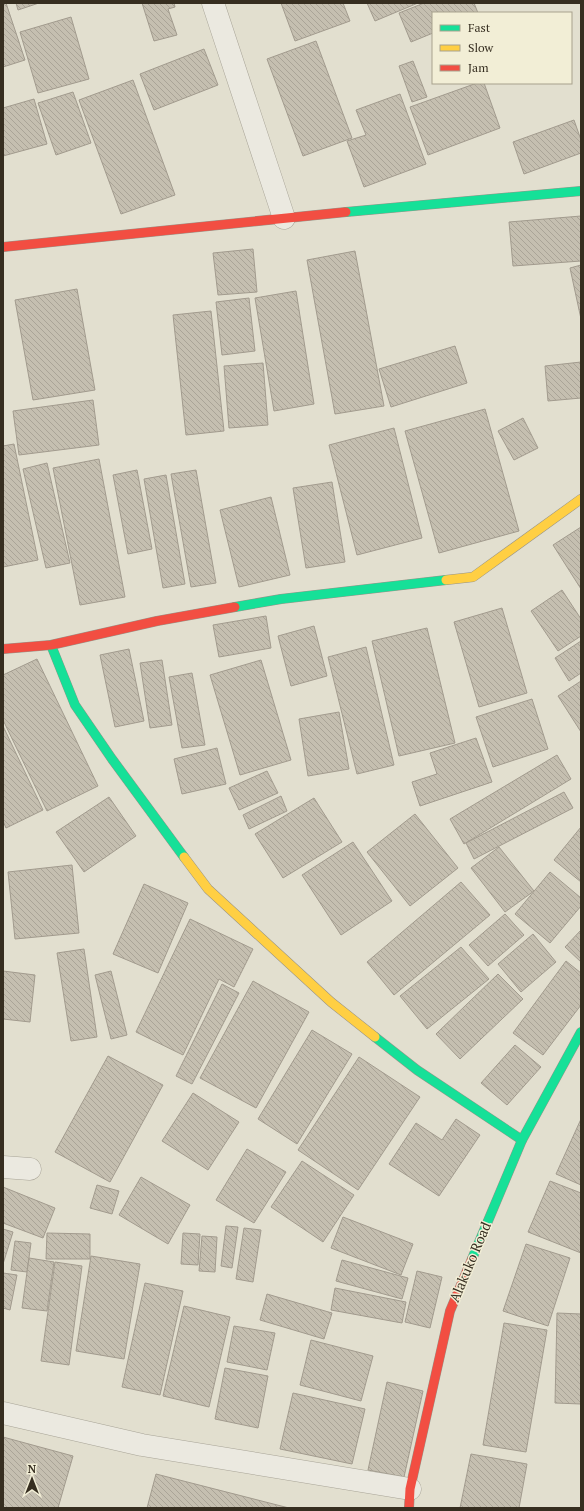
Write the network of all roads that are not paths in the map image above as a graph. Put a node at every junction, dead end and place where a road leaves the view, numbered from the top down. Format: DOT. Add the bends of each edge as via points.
graph roads {
  1 [pos="213,3"];
  2 [pos="581,191"];
  3 [pos="284,218"];
  4 [pos="3,248"];
  5 [pos="581,499"];
  6 [pos="51,645"];
  7 [pos="3,649"];
  8 [pos="581,1032"];
  9 [pos="522,1140"];
  10 [pos="3,1167"];
  11 [pos="30,1169"];
  12 [pos="3,1413"];
  13 [pos="409,1498"];
  1 -- 3 [label="street"];
  2 -- 3 [label="street"];
  3 -- 4 [label="street"];
  5 -- 6 [label="street" via="473,577 281,599 157,621"];
  6 -- 7 [label="street"];
  6 -- 9 [label="street" via="75,705 208,889 337,1007 417,1070"];
  8 -- 9 [label="street, Alakuko Road"];
  9 -- 13 [label="street, Alakuko Road" via="450,1311"];
  10 -- 11 [label="street"];
  12 -- 13 [label="street" via="142,1445"];
}
